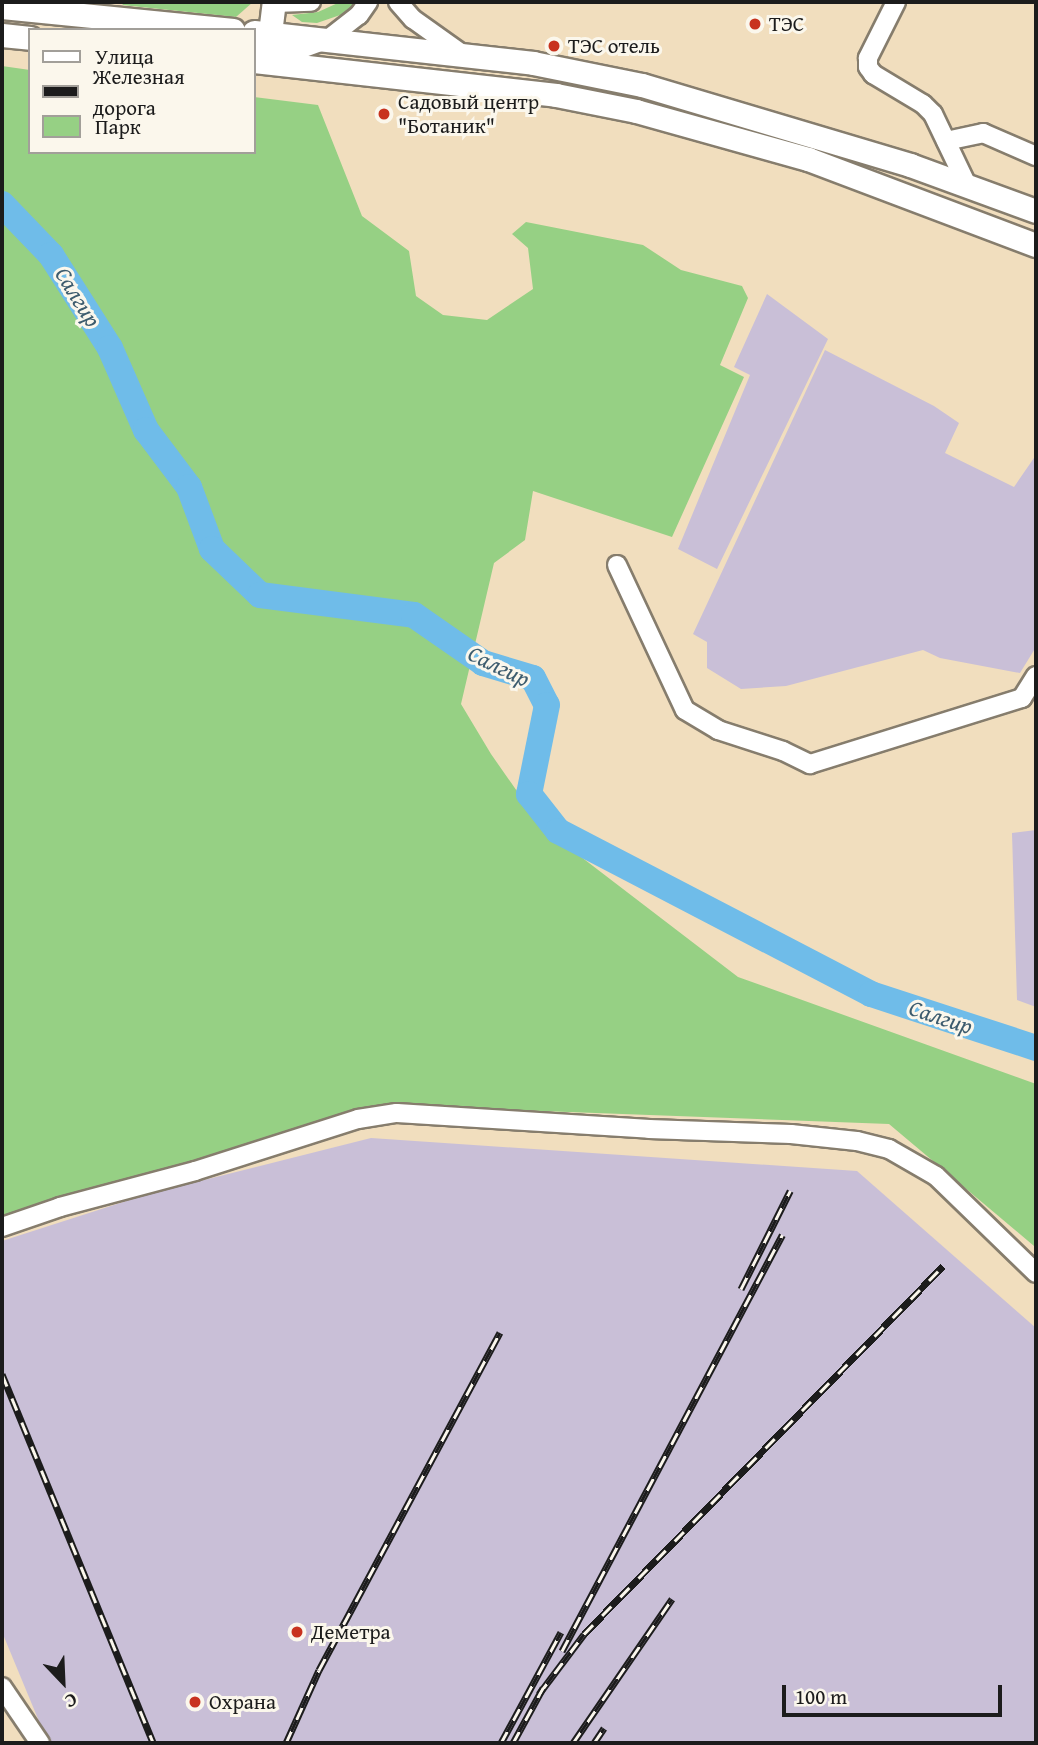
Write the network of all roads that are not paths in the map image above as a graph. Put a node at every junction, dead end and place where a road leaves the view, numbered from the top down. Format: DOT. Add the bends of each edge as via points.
graph roads {
  1 [pos="53,2"];
  2 [pos="274,2"];
  3 [pos="311,2"];
  4 [pos="368,2"];
  5 [pos="398,2"];
  6 [pos="896,2"];
  7 [pos="6,7"];
  8 [pos="213,28"];
  9 [pos="2,35"];
  10 [pos="259,37"];
  11 [pos="28,38"];
  12 [pos="328,39"];
  13 [pos="256,52"];
  14 [pos="468,58"];
  15 [pos="256,61"];
  16 [pos="946,141"];
  17 [pos="1036,156"];
  18 [pos="966,183"];
  19 [pos="1036,211"];
  20 [pos="960,214"];
  21 [pos="1036,245"];
  22 [pos="1036,254"];
  23 [pos="617,565"];
  24 [pos="1036,676"];
  25 [pos="2,1227"];
  26 [pos="1036,1273"];
  27 [pos="2,1687"];
  28 [pos="40,1743"];
  1 -- 7 [label="main road"];
  2 -- 3 [label="street"];
  2 -- 10 [label="main road"];
  4 -- 12 [label="street"];
  5 -- 14 [label="street" via="413,19"];
  6 -- 16 [label="street" via="868,58 868,67 923,104"];
  7 -- 8 [label="main road"];
  9 -- 11 [label="main road"];
  10 -- 12 [label="main road"];
  12 -- 13 [label="street" via="293,52"];
  12 -- 14 [label="main road"];
  14 -- 18 [label="main road" via="533,63 642,85"];
  15 -- 20 [label="main road" via="556,95 636,111 808,159"];
  16 -- 17 [label="street" via="983,133"];
  16 -- 18 [label="street"];
  18 -- 19 [label="main road"];
  20 -- 21 [label="main road"];
  20 -- 22 [label="street"];
  23 -- 24 [label="street" via="685,710 718,730 810,764 1022,698"];
  25 -- 26 [label="street" via="358,1119 397,1113 791,1134 889,1149 936,1176"];
  27 -- 28 [label="street"];
}
